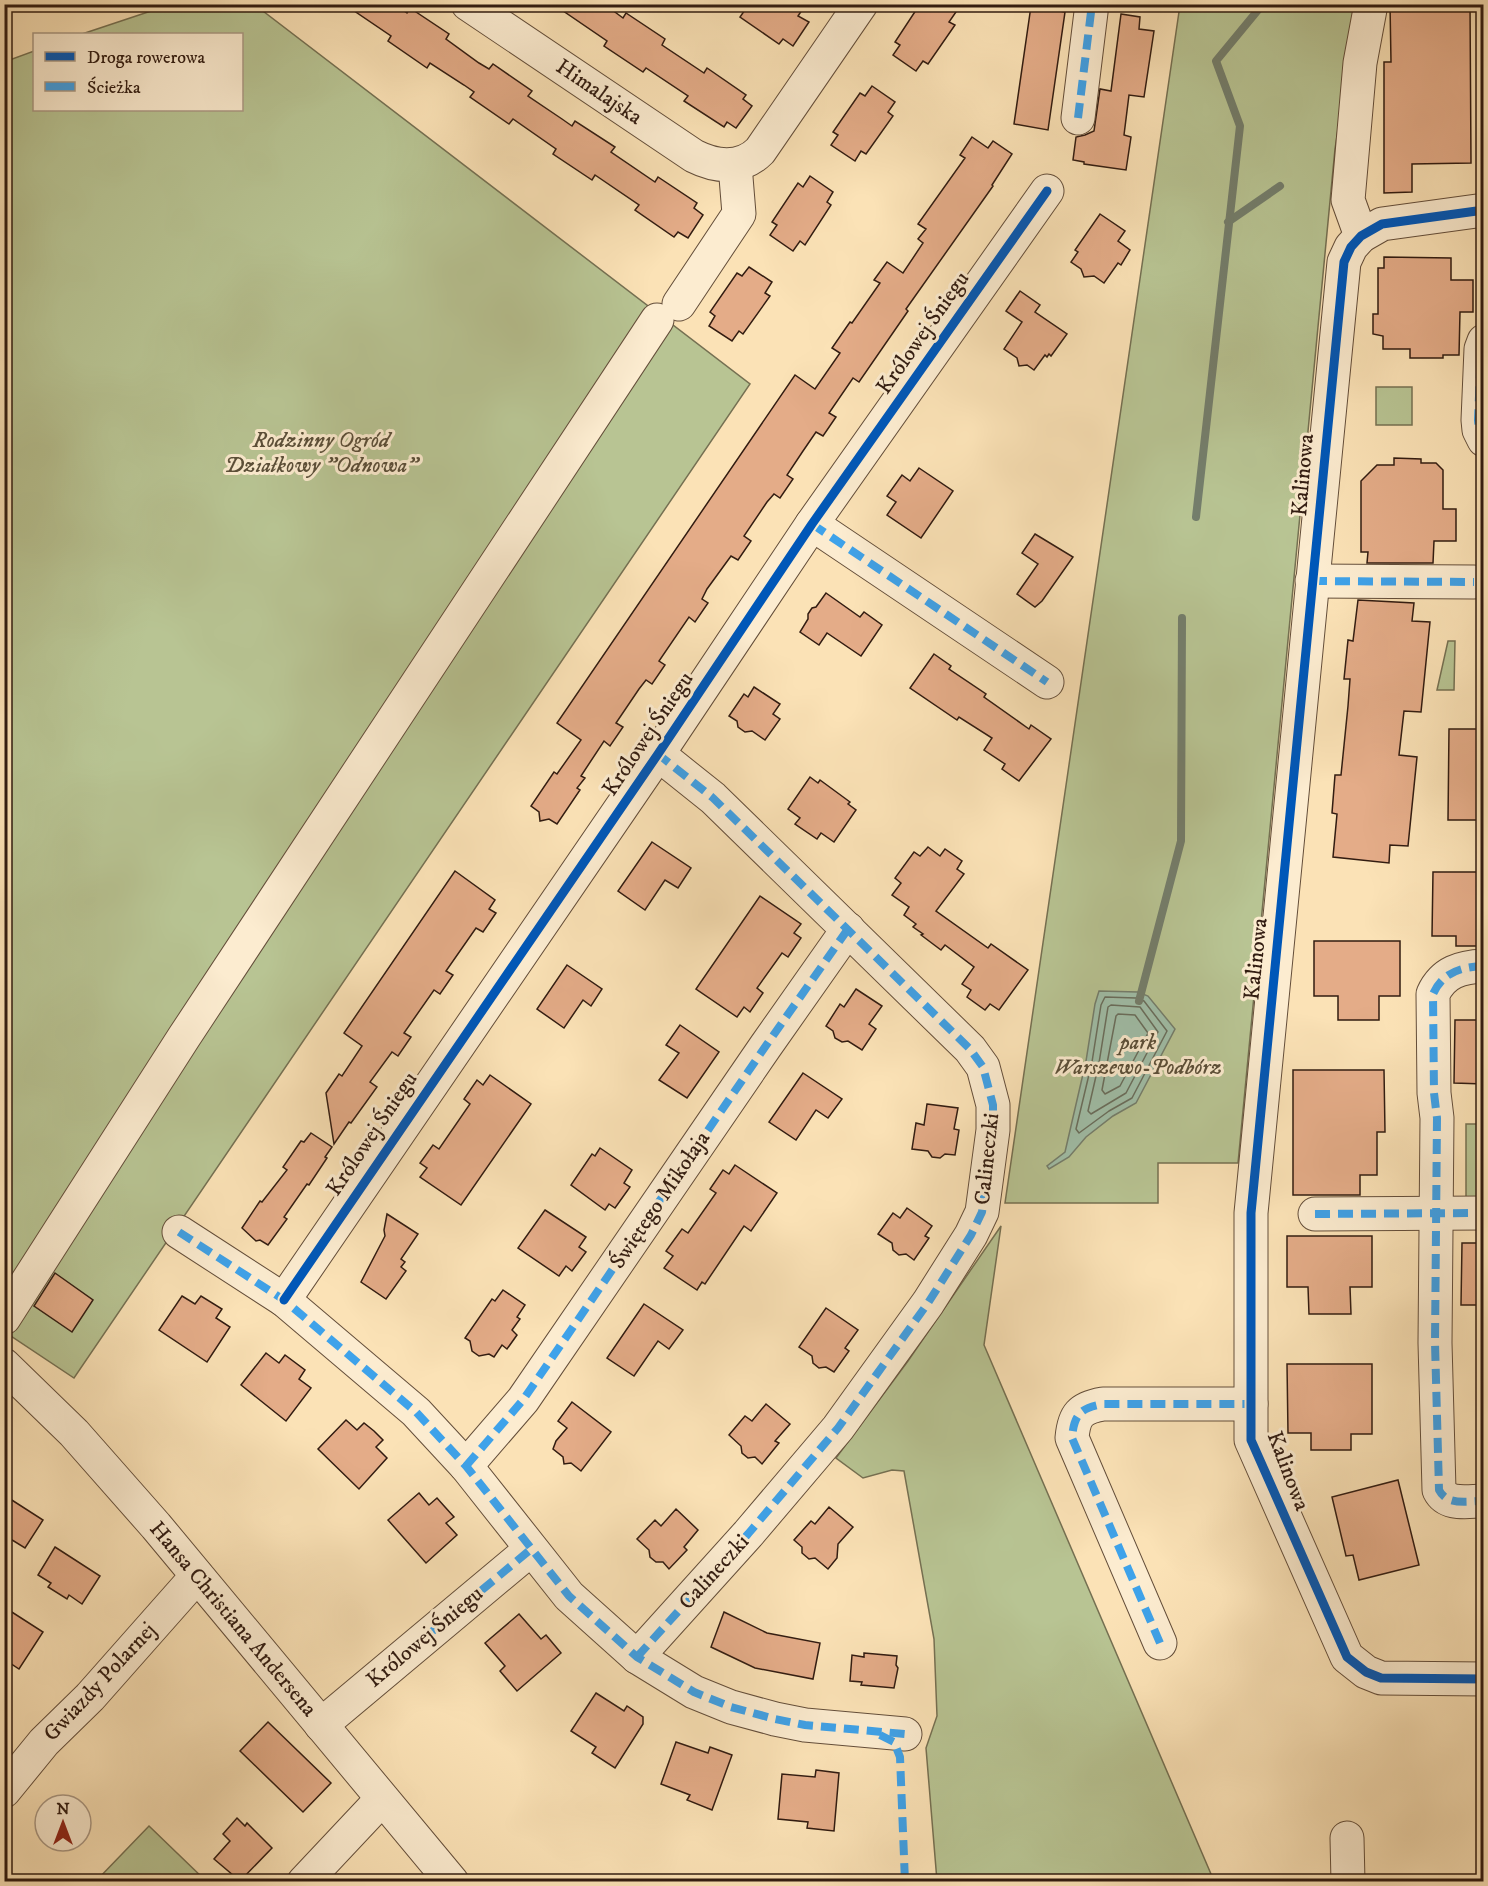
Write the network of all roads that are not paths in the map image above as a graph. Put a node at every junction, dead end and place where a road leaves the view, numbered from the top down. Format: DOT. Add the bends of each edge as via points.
graph roads {
  1 [pos="468,4"];
  2 [pos="1092,4"];
  3 [pos="1371,4"];
  4 [pos="861,5"];
  5 [pos="1078,118"];
  6 [pos="735,165"];
  7 [pos="1047,191"];
  8 [pos="1484,210"];
  9 [pos="1361,236"];
  10 [pos="1484,341"];
  11 [pos="1484,440"];
  12 [pos="812,524"];
  13 [pos="1312,581"];
  14 [pos="1474,582"];
  15 [pos="1047,682"];
  16 [pos="658,754"];
  17 [pos="848,929"];
  18 [pos="1484,966"];
  19 [pos="1315,1214"];
  20 [pos="1438,1214"];
  21 [pos="1484,1214"];
  22 [pos="179,1232"];
  23 [pos="284,1300"];
  24 [pos="4,1318"];
  25 [pos="4,1365"];
  26 [pos="1251,1404"];
  27 [pos="466,1466"];
  28 [pos="1484,1501"];
  29 [pos="530,1550"];
  30 [pos="197,1576"];
  31 [pos="1160,1643"];
  32 [pos="637,1657"];
  33 [pos="1484,1679"];
  34 [pos="321,1725"];
  35 [pos="904,1734"];
  36 [pos="4,1791"];
  37 [pos="382,1799"];
  38 [pos="1347,1838"];
  39 [pos="304,1881"];
  40 [pos="452,1881"];
  41 [pos="1348,1881"];
  1 -- 6 [label="street, Himalajska" via="694,156 706,163"];
  2 -- 5 [label="street"];
  3 -- 9 [label="street" via="1360,63 1348,200"];
  4 -- 6 [label="street" via="760,152"];
  6 -- 24 [label="street" via="739,214 668,312 184,1037"];
  7 -- 12 [label="street, Królowej Śniegu"];
  8 -- 9 [label="street" via="1382,224"];
  9 -- 13 [label="street, Kalinowa" via="1351,247 1342,275"];
  10 -- 11 [label="street" via="1478,420"];
  12 -- 15 [label="street"];
  12 -- 16 [label="street, Królowej Śniegu"];
  13 -- 14 [label="street"];
  13 -- 26 [label="street, Kalinowa" via="1251,1213"];
  16 -- 17 [label="street, Calineczki" via="713,798"];
  16 -- 23 [label="street, Królowej Śniegu"];
  17 -- 27 [label="street, Świętego Mikołaja" via="523,1400"];
  17 -- 32 [label="street, Calineczki" via="956,1033 983,1067 993,1105 993,1130 982,1212 957,1261 838,1428"];
  18 -- 20 [label="street" via="1466,966 1448,973 1433,994"];
  19 -- 20 [label="street"];
  20 -- 21 [label="street"];
  20 -- 28 [label="street" via="1435,1343 1439,1490 1449,1501"];
  22 -- 23 [label="street"];
  23 -- 27 [label="street" via="416,1412"];
  25 -- 30 [label="street, Hansa Christiana Andersena" via="74,1433"];
  26 -- 31 [label="street" via="1103,1404 1079,1413 1073,1425 1072,1438"];
  26 -- 33 [label="street, Kalinowa" via="1251,1440 1347,1657 1381,1678"];
  27 -- 29 [label="street"];
  29 -- 32 [label="street" via="569,1596"];
  29 -- 34 [label="street, Królowej Śniegu"];
  30 -- 34 [label="street, Hansa Christiana Andersena"];
  30 -- 36 [label="street, Gwiazdy Polarnej"];
  32 -- 35 [label="street" via="694,1692 731,1707 806,1725"];
  34 -- 37 [label="street, Hansa Christiana Andersena"];
  37 -- 39 [label="street"];
  37 -- 40 [label="street, Hansa Christiana Andersena"];
  38 -- 41 [label="street"];
}
